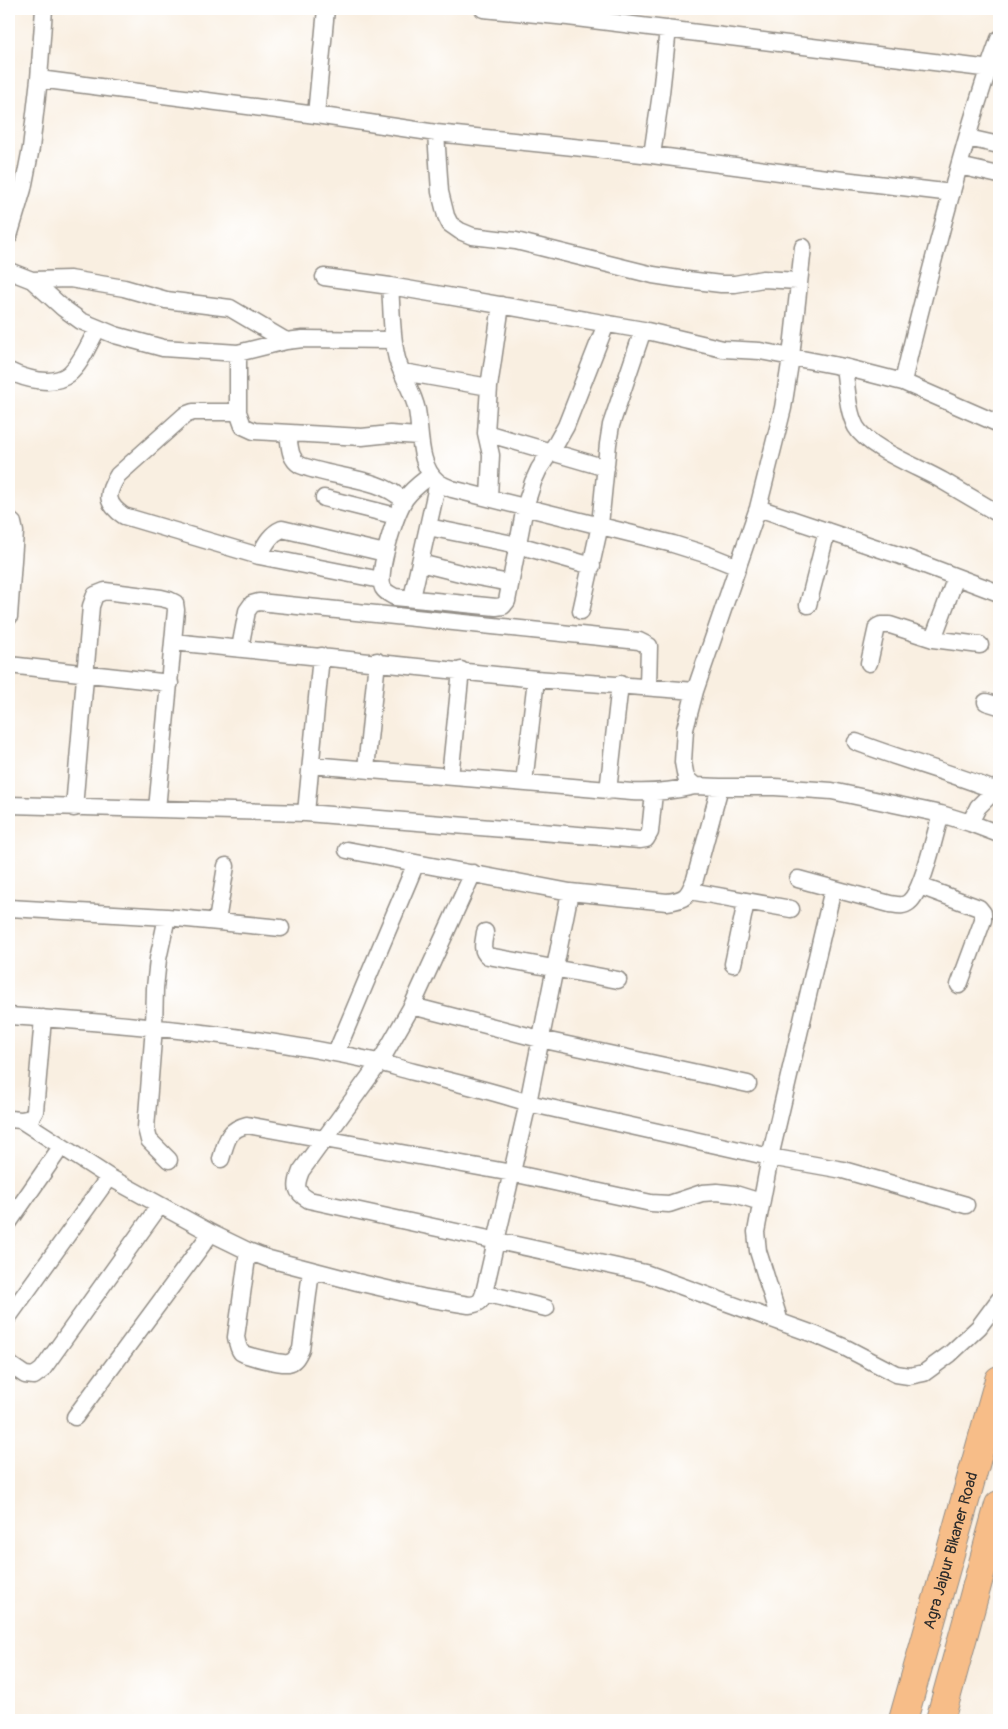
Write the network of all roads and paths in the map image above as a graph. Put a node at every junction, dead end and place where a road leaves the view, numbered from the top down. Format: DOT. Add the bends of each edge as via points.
graph roads {
  1 [pos="44,9"];
  2 [pos="326,9"];
  3 [pos="484,9"];
  4 [pos="505,10"];
  5 [pos="569,13"];
  6 [pos="668,29"];
  7 [pos="999,38"];
  8 [pos="994,69"];
  9 [pos="39,79"];
  10 [pos="316,115"];
  11 [pos="436,134"];
  12 [pos="968,138"];
  13 [pos="999,145"];
  14 [pos="652,155"];
  15 [pos="959,166"];
  16 [pos="999,175"];
  17 [pos="952,193"];
  18 [pos="9,236"];
  19 [pos="803,247"];
  20 [pos="9,272"];
  21 [pos="324,277"];
  22 [pos="32,280"];
  23 [pos="798,281"];
  24 [pos="390,286"];
  25 [pos="500,305"];
  26 [pos="606,324"];
  27 [pos="98,328"];
  28 [pos="643,330"];
  29 [pos="393,340"];
  30 [pos="286,341"];
  31 [pos="238,353"];
  32 [pos="791,357"];
  33 [pos="844,367"];
  34 [pos="9,371"];
  35 [pos="403,372"];
  36 [pos="903,382"];
  37 [pos="489,387"];
  38 [pos="238,412"];
  39 [pos="999,424"];
  40 [pos="486,433"];
  41 [pos="288,434"];
  42 [pos="418,436"];
  43 [pos="549,452"];
  44 [pos="606,468"];
  45 [pos="434,478"];
  46 [pos="324,498"];
  47 [pos="489,498"];
  48 [pos="404,501"];
  49 [pos="525,508"];
  50 [pos="758,508"];
  51 [pos="999,514"];
  52 [pos="396,516"];
  53 [pos="9,520"];
  54 [pos="600,525"];
  55 [pos="428,527"];
  56 [pos="827,531"];
  57 [pos="518,545"];
  58 [pos="386,553"];
  59 [pos="259,556"];
  60 [pos="420,563"];
  61 [pos="592,566"];
  62 [pos="738,567"];
  63 [pos="956,578"];
  64 [pos="381,580"];
  65 [pos="510,583"];
  66 [pos="999,593"];
  67 [pos="412,598"];
  68 [pos="808,605"];
  69 [pos="9,607"];
  70 [pos="581,611"];
  71 [pos="933,639"];
  72 [pos="173,642"];
  73 [pos="980,645"];
  74 [pos="240,648"];
  75 [pos="320,656"];
  76 [pos="377,661"];
  77 [pos="868,663"];
  78 [pos="9,665"];
  79 [pos="460,670"];
  80 [pos="86,672"];
  81 [pos="536,679"];
  82 [pos="170,683"];
  83 [pos="620,684"];
  84 [pos="648,686"];
  85 [pos="695,691"];
  86 [pos="856,742"];
  87 [pos="311,765"];
  88 [pos="366,769"];
  89 [pos="450,777"];
  90 [pos="524,783"];
  91 [pos="695,786"];
  92 [pos="720,788"];
  93 [pos="996,788"];
  94 [pos="608,791"];
  95 [pos="654,793"];
  96 [pos="9,805"];
  97 [pos="74,808"];
  98 [pos="157,809"];
  99 [pos="306,814"];
  100 [pos="941,814"];
  101 [pos="970,823"];
  102 [pos="999,834"];
  103 [pos="347,850"];
  104 [pos="416,863"];
  105 [pos="226,866"];
  106 [pos="473,874"];
  107 [pos="798,879"];
  108 [pos="920,886"];
  109 [pos="833,888"];
  110 [pos="570,892"];
  111 [pos="690,892"];
  112 [pos="746,902"];
  113 [pos="9,908"];
  114 [pos="791,909"];
  115 [pos="167,917"];
  116 [pos="217,921"];
  117 [pos="281,928"];
  118 [pos="485,932"];
  119 [pos="733,964"];
  120 [pos="554,967"];
  121 [pos="618,980"];
  122 [pos="959,985"];
  123 [pos="412,1006"];
  124 [pos="9,1016"];
  125 [pos="43,1018"];
  126 [pos="154,1027"];
  127 [pos="540,1039"];
  128 [pos="336,1053"];
  129 [pos="380,1062"];
  130 [pos="748,1084"];
  131 [pos="528,1103"];
  132 [pos="15,1119"];
  133 [pos="324,1139"];
  134 [pos="61,1147"];
  135 [pos="770,1157"];
  136 [pos="220,1158"];
  137 [pos="169,1160"];
  138 [pos="512,1173"];
  139 [pos="109,1177"];
  140 [pos="761,1202"];
  141 [pos="160,1205"];
  142 [pos="966,1206"];
  143 [pos="9,1222"];
  144 [pos="211,1233"];
  145 [pos="496,1241"];
  146 [pos="248,1251"];
  147 [pos="311,1270"];
  148 [pos="484,1294"];
  149 [pos="999,1300"];
  150 [pos="546,1308"];
  151 [pos="9,1316"];
  152 [pos="780,1322"];
  153 [pos="9,1364"];
  154 [pos="999,1380"];
  155 [pos="75,1417"];
  156 [pos="998,1510"];
  157 [pos="903,1720"];
  158 [pos="940,1720"];
  1 -- 9 [label="street"];
  2 -- 10 [label="street"];
  3 -- 4 [label="street"];
  4 -- 5 [label="street"];
  5 -- 6 [label="street"];
  6 -- 8 [label="street"];
  6 -- 14 [label="street"];
  7 -- 8 [label="street"];
  8 -- 12 [label="street"];
  9 -- 10 [label="street"];
  9 -- 18 [label="street" via="25,181"];
  10 -- 11 [label="street"];
  11 -- 14 [label="street"];
  11 -- 23 [label="street" via="440,192 446,216 450,224 472,236 516,241 679,279 721,284 764,279"];
  12 -- 13 [label="street"];
  12 -- 15 [label="street"];
  14 -- 17 [label="street"];
  15 -- 16 [label="street"];
  15 -- 17 [label="street"];
  17 -- 36 [label="street"];
  19 -- 23 [label="street"];
  20 -- 22 [label="street"];
  21 -- 24 [label="street"];
  22 -- 27 [label="street" via="81,321"];
  22 -- 30 [label="street" via="70,279 124,288 166,300 230,308"];
  23 -- 32 [label="street"];
  24 -- 25 [label="street"];
  24 -- 29 [label="street"];
  25 -- 26 [label="street"];
  25 -- 37 [label="street"];
  26 -- 28 [label="street"];
  26 -- 43 [label="street" via="566,426"];
  27 -- 31 [label="street" via="163,348"];
  27 -- 34 [label="street" via="78,364 68,375 41,381"];
  28 -- 32 [label="street" via="723,349"];
  28 -- 44 [label="street" via="612,425"];
  29 -- 30 [label="street"];
  29 -- 35 [label="street"];
  30 -- 31 [label="street"];
  31 -- 38 [label="street"];
  32 -- 33 [label="street"];
  32 -- 50 [label="street" via="783,408"];
  33 -- 36 [label="street"];
  33 -- 51 [label="street" via="851,414 865,439"];
  35 -- 37 [label="street"];
  35 -- 42 [label="street" via="417,411"];
  36 -- 39 [label="street"];
  37 -- 40 [label="street"];
  38 -- 41 [label="street" via="243,426 254,431"];
  38 -- 59 [label="street" via="193,412 185,415 118,475 109,494 110,503 124,516"];
  40 -- 43 [label="street"];
  40 -- 47 [label="street" via="490,455"];
  41 -- 42 [label="street"];
  41 -- 48 [label="street" via="291,455 300,465 382,487"];
  42 -- 45 [label="street" via="426,465"];
  43 -- 44 [label="street"];
  43 -- 49 [label="street" via="533,482"];
  44 -- 54 [label="street"];
  45 -- 47 [label="street" via="452,489"];
  45 -- 48 [label="street" via="409,493"];
  45 -- 55 [label="street"];
  46 -- 52 [label="street"];
  47 -- 49 [label="street"];
  48 -- 52 [label="street"];
  49 -- 54 [label="street"];
  49 -- 57 [label="street"];
  50 -- 56 [label="street"];
  50 -- 62 [label="street"];
  52 -- 58 [label="street"];
  53 -- 69 [label="street" via="15,532"];
  54 -- 61 [label="street"];
  54 -- 62 [label="street" via="692,550"];
  55 -- 57 [label="street"];
  55 -- 60 [label="street"];
  56 -- 63 [label="street"];
  56 -- 68 [label="street"];
  57 -- 61 [label="street"];
  57 -- 65 [label="street"];
  58 -- 59 [label="street" via="282,529 269,539"];
  58 -- 64 [label="street"];
  59 -- 64 [label="street"];
  60 -- 65 [label="street"];
  60 -- 67 [label="street"];
  61 -- 70 [label="street"];
  62 -- 85 [label="street"];
  63 -- 66 [label="street"];
  63 -- 71 [label="street"];
  64 -- 67 [label="street" via="386,593"];
  65 -- 67 [label="street" via="503,606"];
  71 -- 73 [label="street"];
  71 -- 77 [label="street" via="881,625 877,627"];
  72 -- 74 [label="street"];
  72 -- 80 [label="street" via="175,603 161,598 105,591 95,595 91,606"];
  72 -- 82 [label="street"];
  74 -- 75 [label="street"];
  74 -- 84 [label="street" via="247,611 252,604 259,602 639,641 650,646"];
  75 -- 76 [label="street"];
  75 -- 87 [label="street"];
  76 -- 79 [label="street"];
  76 -- 88 [label="street"];
  78 -- 80 [label="street"];
  79 -- 81 [label="street"];
  79 -- 89 [label="street"];
  80 -- 82 [label="street"];
  80 -- 97 [label="street"];
  81 -- 83 [label="street"];
  81 -- 90 [label="street"];
  82 -- 98 [label="street"];
  83 -- 84 [label="street"];
  83 -- 94 [label="street"];
  84 -- 85 [label="street"];
  85 -- 91 [label="street" via="685,730 683,762 686,778"];
  86 -- 93 [label="street"];
  87 -- 88 [label="street"];
  87 -- 99 [label="street"];
  88 -- 89 [label="street"];
  89 -- 90 [label="street"];
  90 -- 94 [label="street"];
  91 -- 92 [label="street"];
  91 -- 95 [label="street"];
  92 -- 100 [label="street" via="832,791"];
  92 -- 111 [label="street"];
  93 -- 101 [label="street" via="978,807"];
  94 -- 95 [label="street"];
  95 -- 99 [label="street" via="650,832 646,839 640,840"];
  96 -- 97 [label="street"];
  97 -- 98 [label="street"];
  98 -- 99 [label="street"];
  100 -- 101 [label="street"];
  100 -- 108 [label="street"];
  101 -- 102 [label="street"];
  103 -- 104 [label="street"];
  104 -- 106 [label="street"];
  104 -- 128 [label="street"];
  105 -- 116 [label="street"];
  106 -- 110 [label="street"];
  106 -- 123 [label="street"];
  107 -- 109 [label="street"];
  108 -- 109 [label="street" via="914,898 900,906"];
  108 -- 122 [label="street" via="979,908 982,914 983,920"];
  109 -- 135 [label="street"];
  110 -- 111 [label="street" via="667,902 684,898"];
  110 -- 120 [label="street"];
  111 -- 112 [label="street"];
  112 -- 114 [label="street"];
  112 -- 119 [label="street"];
  113 -- 115 [label="street"];
  115 -- 116 [label="street"];
  115 -- 126 [label="street" via="158,959"];
  116 -- 117 [label="street"];
  118 -- 120 [label="street" via="482,950 488,956"];
  120 -- 121 [label="street"];
  120 -- 127 [label="street"];
  123 -- 127 [label="street"];
  123 -- 129 [label="street"];
  124 -- 125 [label="street"];
  125 -- 126 [label="street"];
  125 -- 132 [label="street" via="37,1104 30,1118"];
  126 -- 128 [label="street"];
  126 -- 137 [label="street" via="146,1128 149,1140"];
  127 -- 130 [label="street"];
  127 -- 131 [label="street"];
  128 -- 129 [label="street"];
  129 -- 131 [label="street"];
  129 -- 133 [label="street"];
  131 -- 135 [label="street"];
  131 -- 138 [label="street"];
  132 -- 134 [label="street"];
  133 -- 136 [label="street" via="247,1125 236,1128 230,1135"];
  133 -- 138 [label="street"];
  133 -- 145 [label="street" via="299,1176 297,1189 301,1196"];
  134 -- 139 [label="street"];
  134 -- 143 [label="street"];
  135 -- 140 [label="street"];
  135 -- 142 [label="street" via="843,1170"];
  138 -- 140 [label="street" via="652,1203 669,1204 702,1193 717,1192"];
  138 -- 145 [label="street"];
  139 -- 141 [label="street"];
  139 -- 151 [label="street"];
  140 -- 152 [label="street" via="756,1232 758,1251"];
  141 -- 144 [label="street"];
  141 -- 153 [label="street" via="42,1370 34,1376 25,1375"];
  144 -- 146 [label="street"];
  144 -- 155 [label="street"];
  145 -- 148 [label="street"];
  145 -- 152 [label="street" via="645,1273"];
  146 -- 147 [label="street"];
  146 -- 147 [label="street" via="236,1337 242,1353 251,1356 288,1363 296,1358 301,1349"];
  147 -- 148 [label="street" via="393,1291 469,1305 481,1302"];
  148 -- 150 [label="street"];
  149 -- 152 [label="street" via="979,1327 950,1354 924,1373 909,1376 896,1374 846,1348"];
  154 -- 157 [label="highway, Agra Jaipur Bikaner Road"];
  156 -- 158 [label="highway, Agra Jaipur Bikaner Road"];
}
